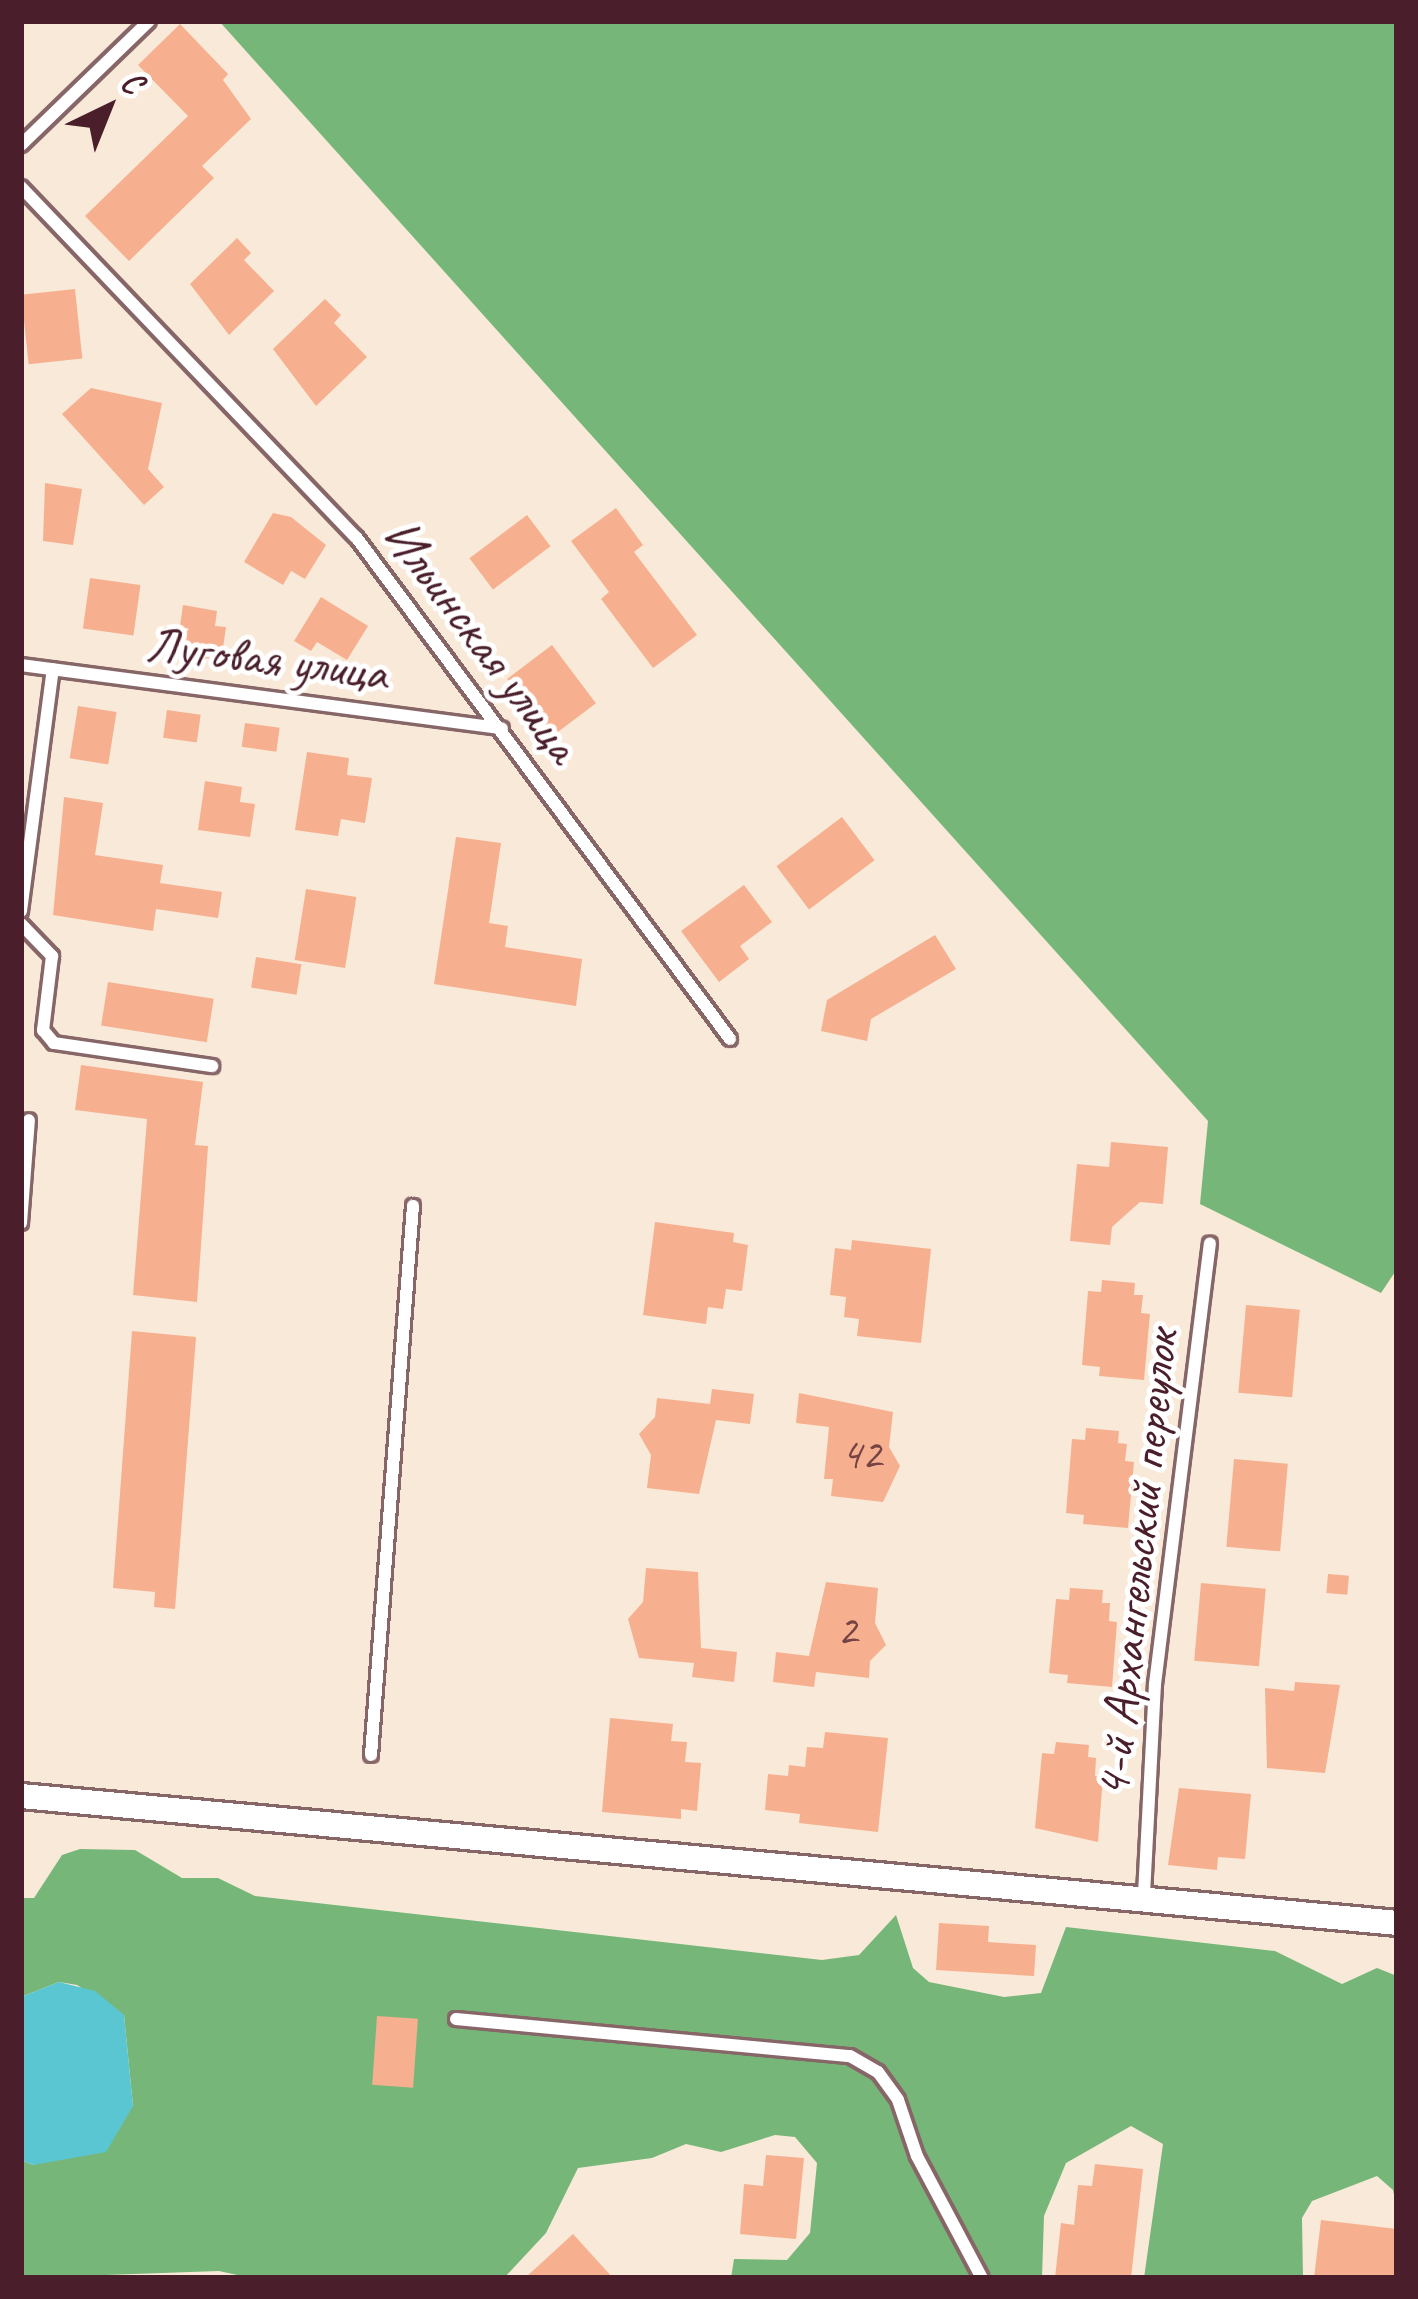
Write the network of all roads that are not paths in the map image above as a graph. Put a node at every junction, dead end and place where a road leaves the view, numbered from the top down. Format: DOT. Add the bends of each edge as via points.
graph roads {
  1 [pos="149,21"];
  2 [pos="21,145"];
  3 [pos="21,187"];
  4 [pos="21,665"];
  5 [pos="53,669"];
  6 [pos="502,728"];
  7 [pos="21,910"];
  8 [pos="21,924"];
  9 [pos="730,1039"];
  10 [pos="212,1066"];
  11 [pos="28,1120"];
  12 [pos="413,1206"];
  13 [pos="21,1223"];
  14 [pos="1210,1243"];
  15 [pos="371,1755"];
  16 [pos="21,1796"];
  17 [pos="1144,1894"];
  18 [pos="1397,1923"];
  19 [pos="456,2019"];
  20 [pos="982,2278"];
  1 -- 2 [label="lane"];
  3 -- 6 [label="lane, Ильинская улица" via="356,537"];
  4 -- 5 [label="lane, Луговая улица"];
  5 -- 6 [label="lane, Луговая улица"];
  5 -- 7 [label="lane"];
  6 -- 9 [label="lane, Ильинская улица"];
  8 -- 10 [label="lane" via="52,956 43,1030 54,1043"];
  11 -- 13 [label="lane"];
  12 -- 15 [label="lane"];
  14 -- 17 [label="lane, 4-й Архангельский переулок" via="1155,1684"];
  16 -- 17 [label="street"];
  17 -- 18 [label="street"];
  19 -- 20 [label="lane" via="850,2056 878,2072 898,2100 917,2156"];
}
